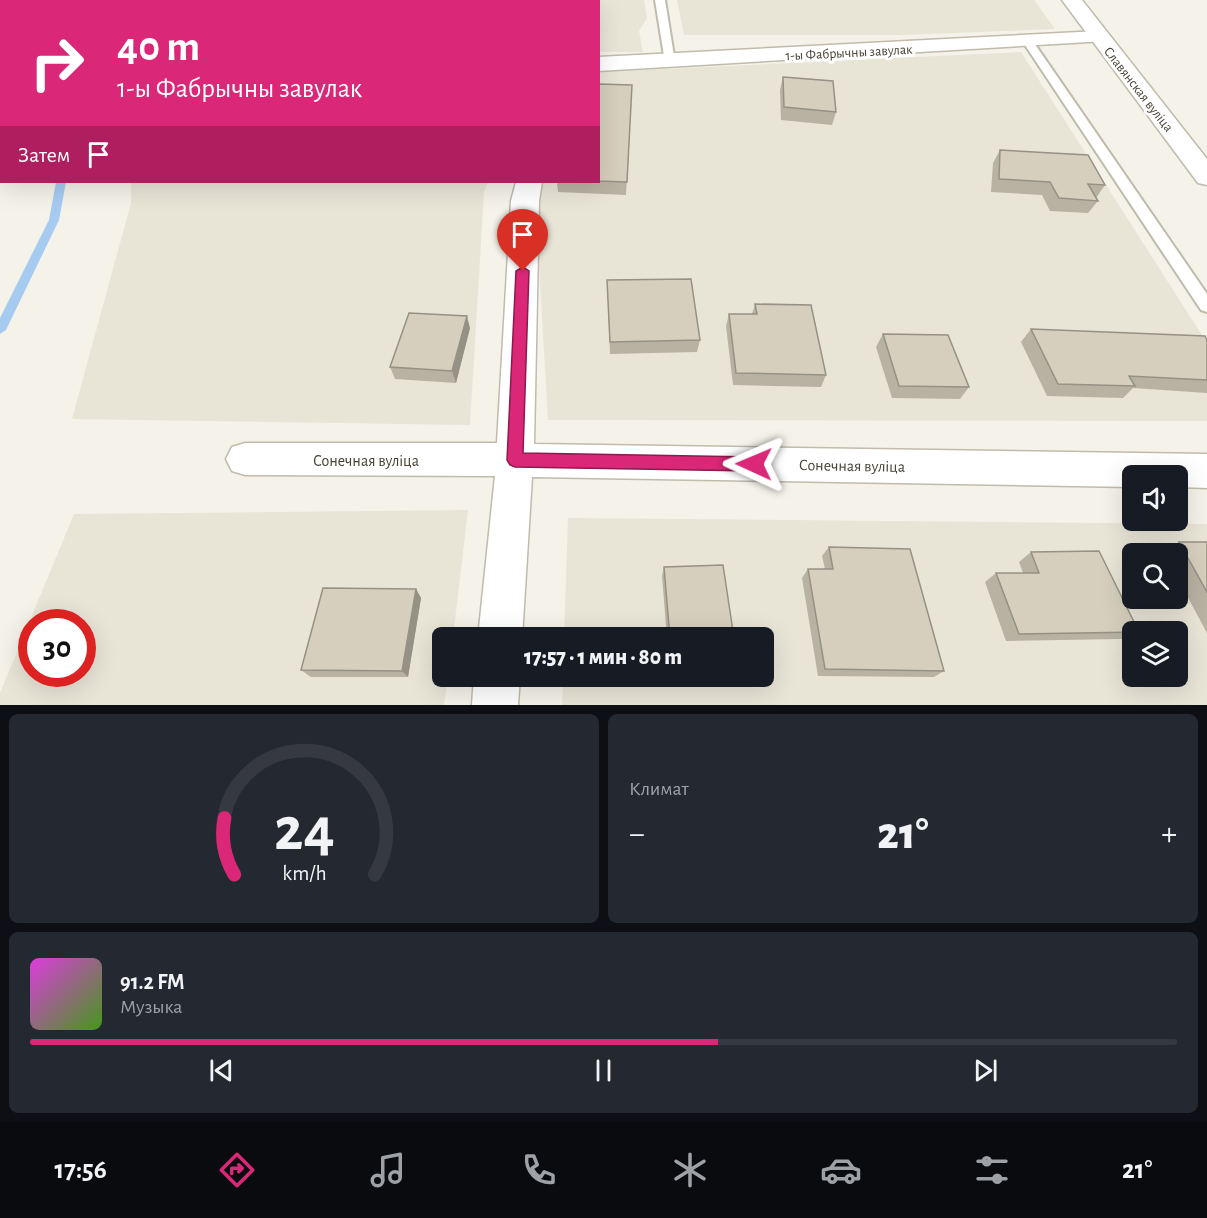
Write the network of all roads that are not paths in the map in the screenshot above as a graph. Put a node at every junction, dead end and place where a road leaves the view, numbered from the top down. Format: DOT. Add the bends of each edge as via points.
graph roads {
  1 [pos="660,0"];
  2 [pos="1072,0"];
  3 [pos="1099,38"];
  4 [pos="1028,42"];
  5 [pos="670,62"];
  6 [pos="600,64"];
  7 [pos="1207,177"];
  8 [pos="529,183"];
  9 [pos="1207,306"];
  10 [pos="245,459"];
  11 [pos="515,460"];
  12 [pos="1207,471"];
  13 [pos="501,627"];
  14 [pos="496,687"];
  15 [pos="495,705"];
  1 -- 5 [label="lane"];
  2 -- 3 [label="street, Славянская вуліца"];
  3 -- 4 [label="street, 1-ы Фабрычны завулак"];
  3 -- 7 [label="street, Славянская вуліца"];
  4 -- 5 [label="street, 1-ы Фабрычны завулак"];
  4 -- 9 [label="lane"];
  5 -- 6 [label="street, 1-ы Фабрычны завулак"];
  8 -- 11 [label="street"];
  10 -- 11 [label="street, Сонечная вуліца"];
  11 -- 12 [label="street, Сонечная вуліца"];
  11 -- 13 [label="street"];
  14 -- 15 [label="street"];
}
